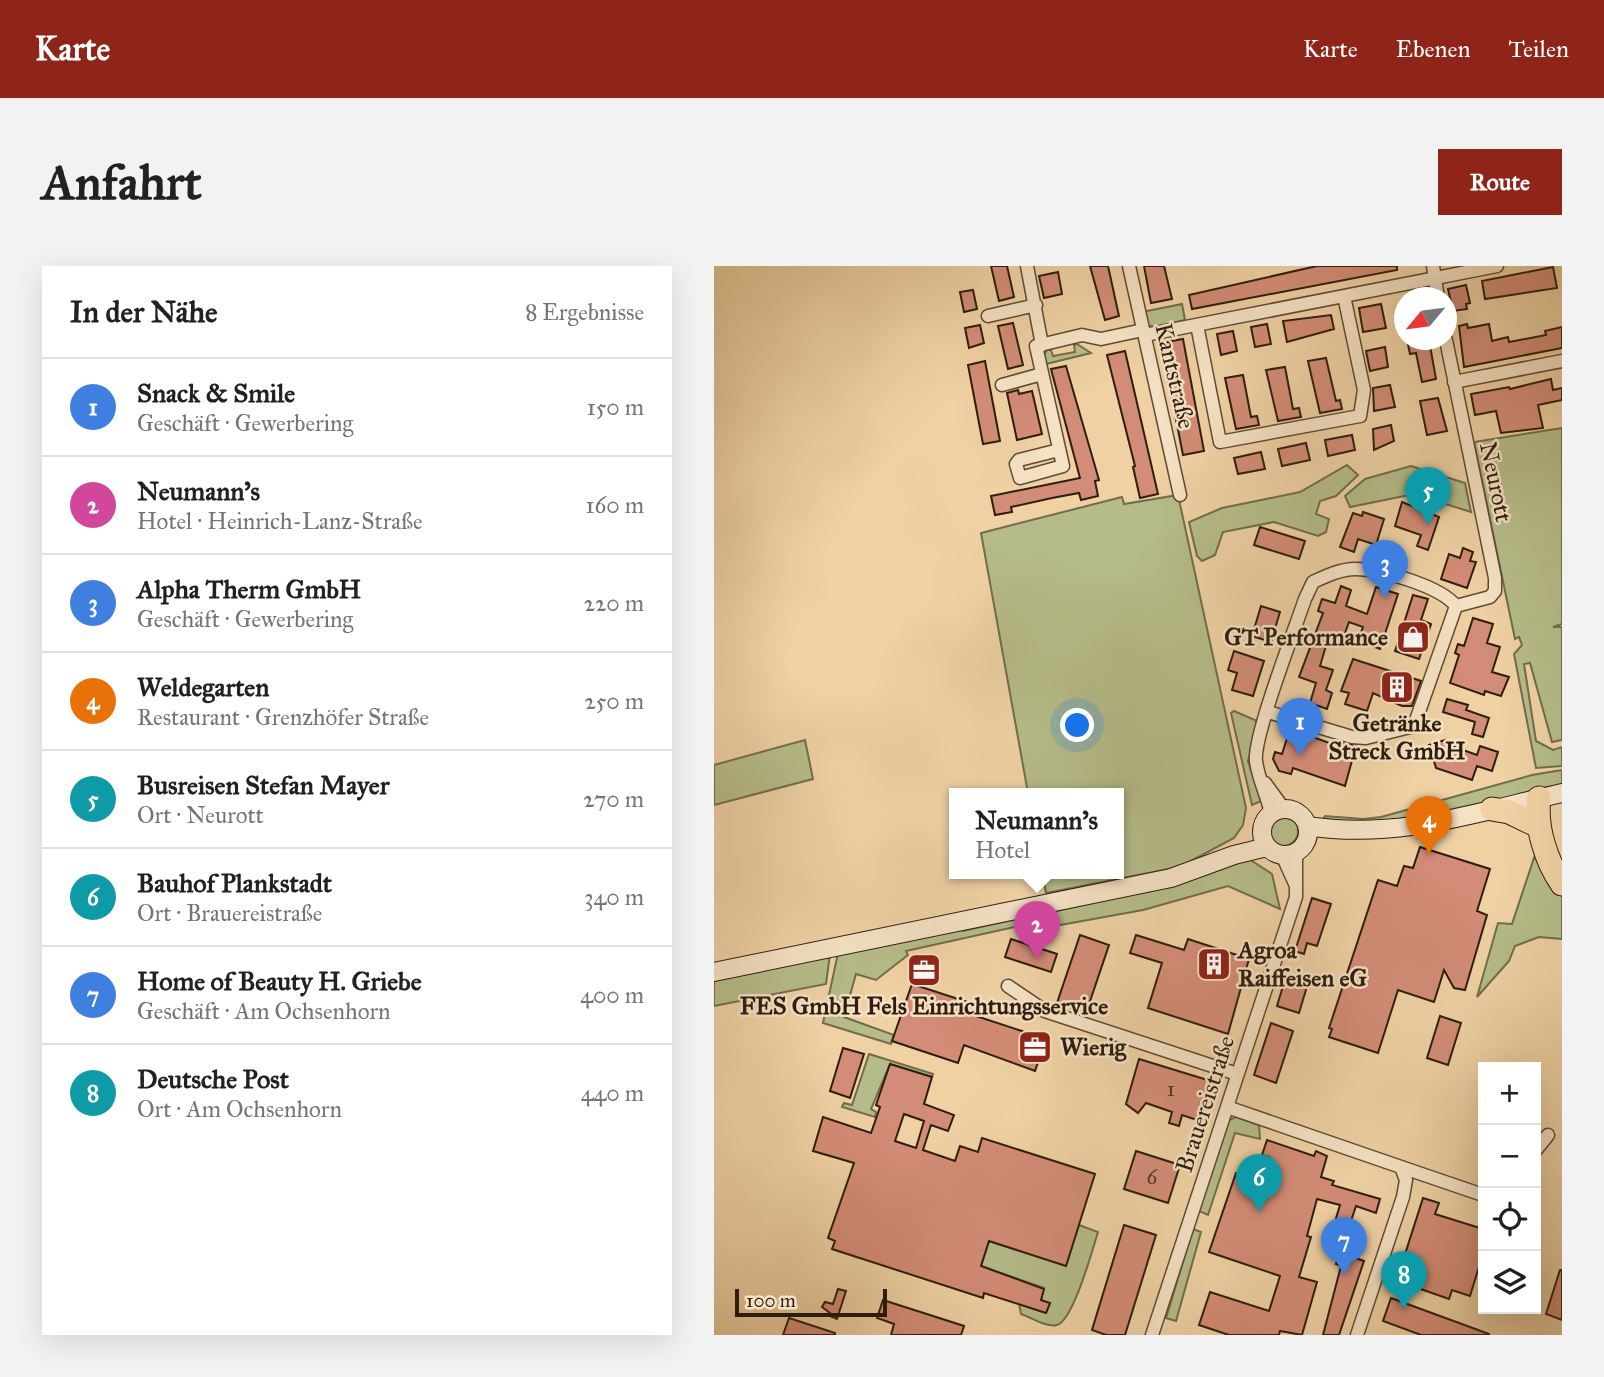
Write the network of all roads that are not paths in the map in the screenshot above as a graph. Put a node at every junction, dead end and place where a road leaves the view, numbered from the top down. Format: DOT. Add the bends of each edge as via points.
graph roads {
  1 [pos="1027,266"];
  2 [pos="1129,266"];
  3 [pos="1497,266"];
  4 [pos="1434,272"];
  5 [pos="1344,296"];
  6 [pos="1036,305"];
  7 [pos="988,316"];
  8 [pos="1197,324"];
  9 [pos="1144,332"];
  10 [pos="1042,345"];
  11 [pos="1448,350"];
  12 [pos="1562,361"];
  13 [pos="1042,374"];
  14 [pos="1454,382"];
  15 [pos="1002,385"];
  16 [pos="1059,450"];
  17 [pos="1180,495"];
  18 [pos="1457,606"];
  19 [pos="1268,712"];
  20 [pos="1550,796"];
  21 [pos="1492,809"];
  22 [pos="1277,811"];
  23 [pos="1538,826"];
  24 [pos="1287,843"];
  25 [pos="1562,867"];
  26 [pos="1562,884"];
  27 [pos="714,972"];
  28 [pos="1008,986"];
  29 [pos="1237,1074"];
  30 [pos="1227,1107"];
  31 [pos="1548,1135"];
  32 [pos="1541,1144"];
  33 [pos="1401,1167"];
  34 [pos="1478,1193"];
  35 [pos="1152,1335"];
  36 [pos="1357,1335"];
  1 -- 6 [label="street"];
  2 -- 9 [label="street, Kantstraße"];
  3 -- 4 [label="street"];
  4 -- 5 [label="street"];
  5 -- 8 [label="street"];
  5 -- 8 [label="street" via="1364,390 1360,416 1220,442"];
  6 -- 7 [label="street"];
  6 -- 10 [label="street"];
  8 -- 9 [label="street"];
  9 -- 10 [label="street" via="1101,339 1082,335"];
  9 -- 17 [label="street, Kantstraße"];
  10 -- 13 [label="street" via="1036,346"];
  11 -- 14 [label="street, Neurott"];
  12 -- 14 [label="street"];
  13 -- 15 [label="street"];
  13 -- 16 [label="street"];
  14 -- 18 [label="street, Neurott" via="1495,578 1490,597"];
  16 -- 16 [label="street" via="1019,460 1015,480 1060,469"];
  18 -- 19 [label="street" via="1414,726 1352,737"];
  18 -- 19 [label="street" via="1447,594 1355,569 1313,582"];
  19 -- 22 [label="street" via="1256,751 1261,777"];
  20 -- 21 [label="street"];
  20 -- 23 [label="highway"];
  20 -- 25 [label="highway"];
  21 -- 23 [label="highway"];
  21 -- 24 [label="street" via="1388,831 1337,831"];
  22 -- 24 [label="street" via="1263,823"];
  22 -- 24 [label="street" via="1298,813"];
  23 -- 26 [label="highway"];
  24 -- 27 [label="street" via="1234,855 1171,878"];
  24 -- 29 [label="street, Brauereistraße" via="1297,886"];
  28 -- 29 [label="street" via="1045,1011"];
  29 -- 30 [label="street, Brauereistraße"];
  30 -- 33 [label="street"];
  30 -- 35 [label="street, Brauereistraße"];
  31 -- 32 [label="street"];
  33 -- 34 [label="street"];
  33 -- 36 [label="street" via="1406,1180 1403,1197"];
}
